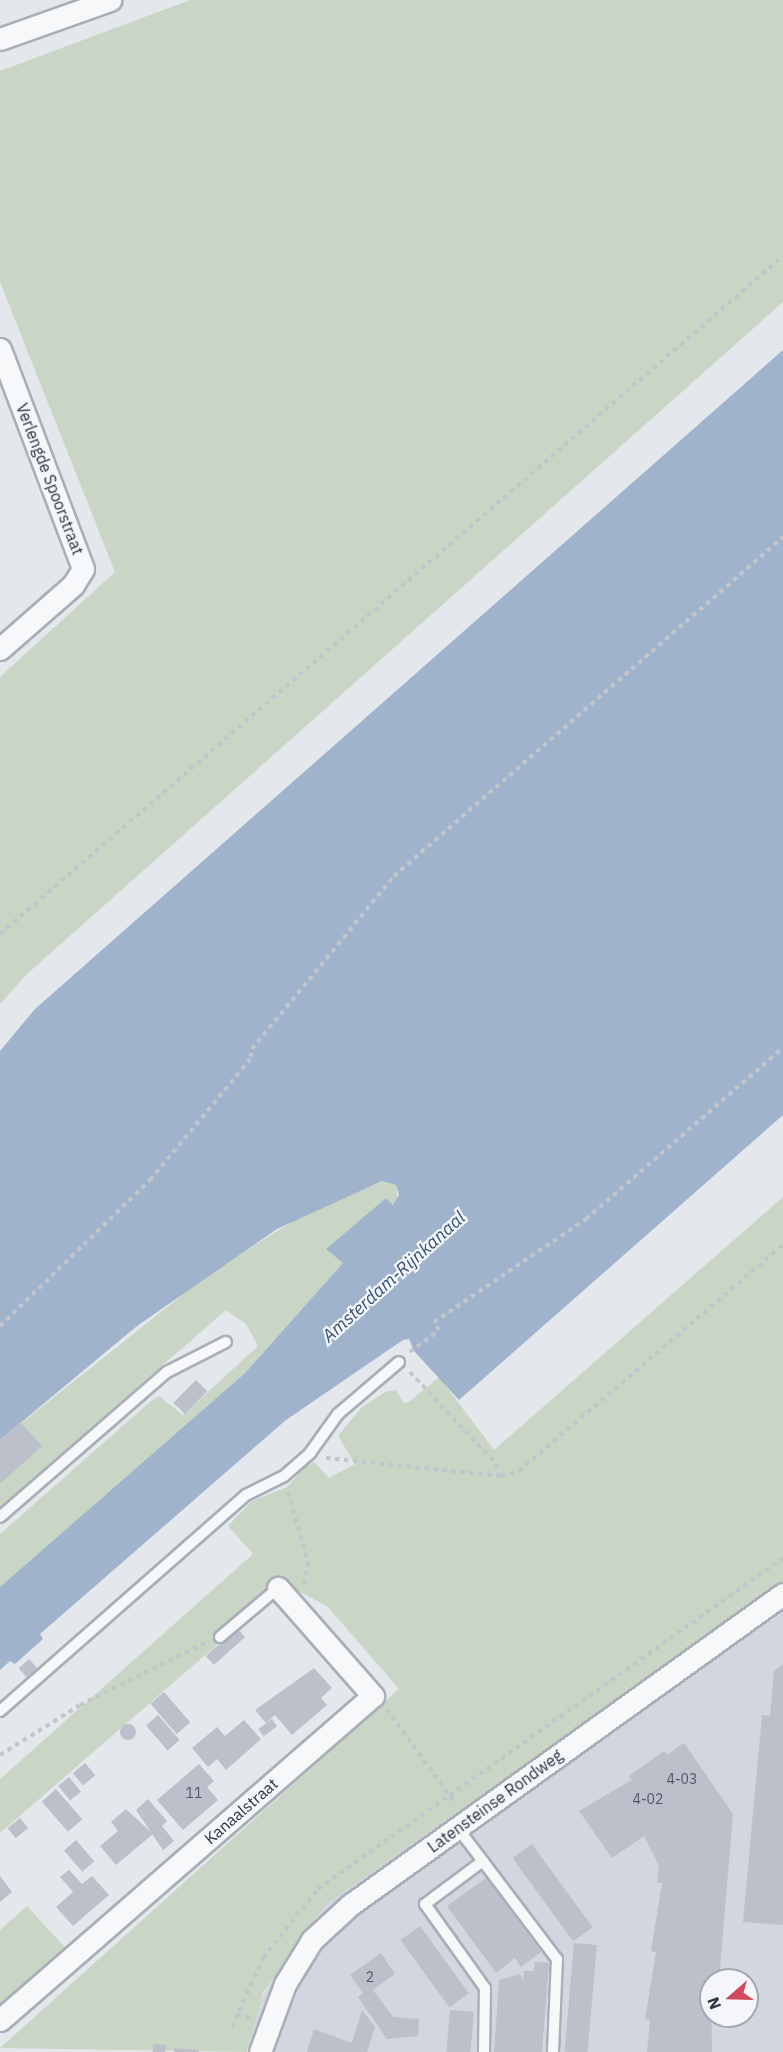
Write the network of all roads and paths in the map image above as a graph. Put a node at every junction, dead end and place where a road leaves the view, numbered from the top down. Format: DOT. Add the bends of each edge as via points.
graph roads {
  1 [pos="110,0"];
  2 [pos="0,39"];
  3 [pos="783,256"];
  4 [pos="0,349"];
  5 [pos="783,537"];
  6 [pos="0,649"];
  7 [pos="0,934"];
  8 [pos="783,1048"];
  9 [pos="252,1050"];
  10 [pos="246,1051"];
  11 [pos="783,1245"];
  12 [pos="0,1326"];
  13 [pos="226,1342"];
  14 [pos="414,1348"];
  15 [pos="399,1362"];
  16 [pos="310,1453"];
  17 [pos="284,1476"];
  18 [pos="501,1476"];
  19 [pos="0,1517"];
  20 [pos="783,1558"];
  21 [pos="278,1588"];
  22 [pos="783,1594"];
  23 [pos="299,1611"];
  24 [pos="220,1637"];
  25 [pos="373,1696"];
  26 [pos="0,1711"];
  27 [pos="0,1755"];
  28 [pos="449,1796"];
  29 [pos="462,1824"];
  30 [pos="483,1861"];
  31 [pos="0,2020"];
  32 [pos="232,2027"];
  33 [pos="260,2052"];
  34 [pos="484,2052"];
  35 [pos="553,2052"];
  1 -- 2 [label="street"];
  3 -- 7 [label="path"];
  4 -- 6 [label="street, Verlengde Spoorstraat" via="83,569 74,585"];
  5 -- 9 [label="path" via="394,876"];
  8 -- 14 [label="path" via="586,1219 434,1322 439,1330"];
  10 -- 12 [label="path" via="253,1056 150,1180"];
  11 -- 18 [label="path" via="519,1471"];
  13 -- 19 [label="lane" via="167,1372"];
  15 -- 16 [label="lane" via="338,1414"];
  15 -- 18 [label="path" via="496,1464"];
  16 -- 17 [label="lane"];
  16 -- 18 [label="path" via="349,1464"];
  17 -- 23 [label="path" via="308,1562"];
  17 -- 26 [label="lane" via="246,1495"];
  20 -- 28 [label="path"];
  21 -- 23 [label="street"];
  21 -- 24 [label="lane"];
  22 -- 29 [label="street, Latensteinse Rondweg"];
  23 -- 25 [label="street"];
  24 -- 27 [label="path" via="80,1705"];
  25 -- 28 [label="path"];
  25 -- 31 [label="street, Kanaalstraat"];
  28 -- 29 [label="path"];
  28 -- 32 [label="path" via="318,1889 291,1917 263,1958"];
  29 -- 30 [label="lane"];
  29 -- 33 [label="street, Latensteinse Rondweg" via="350,1905 312,1940 285,1984"];
  30 -- 34 [label="lane" via="425,1904 485,1988"];
  30 -- 35 [label="lane" via="557,1959"];
}
